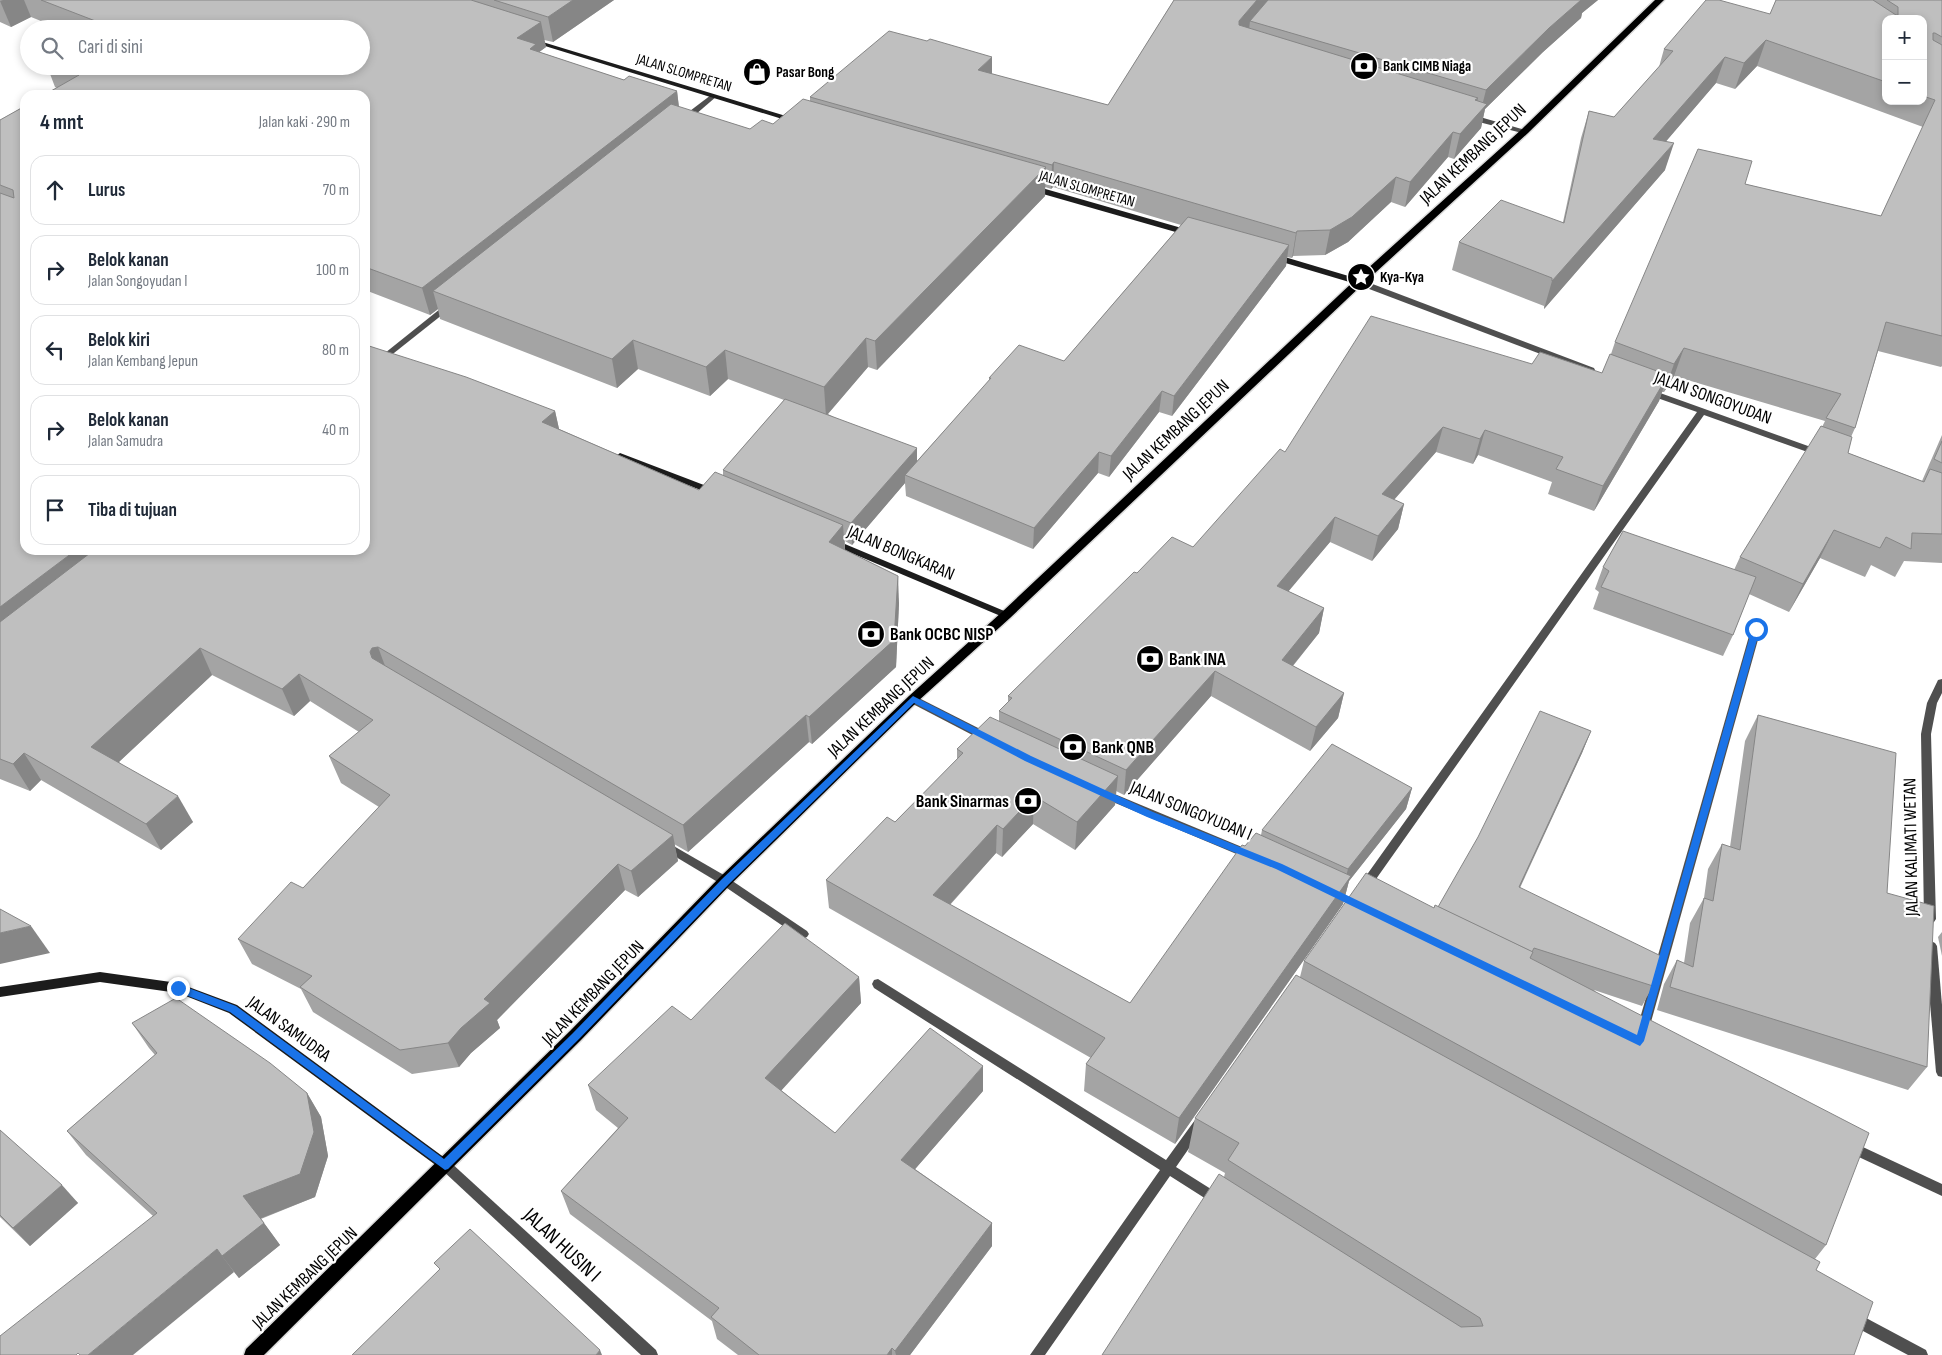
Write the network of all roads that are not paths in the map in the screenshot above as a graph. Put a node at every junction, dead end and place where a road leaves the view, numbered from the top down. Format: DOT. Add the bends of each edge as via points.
graph roads {
  1 [pos="1660,0"];
  2 [pos="529,40"];
  3 [pos="713,96"];
  4 [pos="1463,115"];
  5 [pos="682,121"];
  6 [pos="808,124"];
  7 [pos="1525,131"];
  8 [pos="1027,186"];
  9 [pos="1198,235"];
  10 [pos="1264,254"];
  11 [pos="1359,282"];
  12 [pos="456,300"];
  13 [pos="370,359"];
  14 [pos="383,364"];
  15 [pos="370,370"];
  16 [pos="1600,373"];
  17 [pos="1637,387"];
  18 [pos="1702,412"];
  19 [pos="606,451"];
  20 [pos="1827,456"];
  21 [pos="724,497"];
  22 [pos="824,538"];
  23 [pos="1006,615"];
  24 [pos="1756,629"];
  25 [pos="1942,683"];
  26 [pos="913,699"];
  27 [pos="992,740"];
  28 [pos="1098,790"];
  29 [pos="658,841"];
  30 [pos="1262,859"];
  31 [pos="725,881"];
  32 [pos="1359,894"];
  33 [pos="803,934"];
  34 [pos="878,984"];
  35 [pos="0,992"];
  36 [pos="1640,1041"];
  37 [pos="1942,1072"];
  38 [pos="1206,1113"];
  39 [pos="1837,1141"];
  40 [pos="445,1165"];
  41 [pos="1168,1168"];
  42 [pos="1942,1190"];
  43 [pos="1226,1206"];
  44 [pos="1845,1314"];
  45 [pos="252,1355"];
  46 [pos="651,1355"];
  47 [pos="1037,1355"];
  48 [pos="1921,1355"];
  1 -- 7 [label="main road, JALAN KEMBANG JEPUN"];
  2 -- 3 [label="street, JALAN SLOMPRETAN"];
  3 -- 5 [label="street"];
  3 -- 6 [label="street, JALAN SLOMPRETAN"];
  4 -- 7 [label="street"];
  7 -- 11 [label="main road, JALAN KEMBANG JEPUN"];
  8 -- 9 [label="street, JALAN SLOMPRETAN"];
  10 -- 11 [label="street"];
  11 -- 16 [label="street"];
  11 -- 23 [label="main road, JALAN KEMBANG JEPUN"];
  12 -- 14 [label="street"];
  13 -- 14 [label="street"];
  14 -- 15 [label="street"];
  17 -- 18 [label="street, JALAN SONGOYUDAN"];
  18 -- 20 [label="street, JALAN SONGOYUDAN"];
  18 -- 32 [label="street"];
  19 -- 21 [label="street"];
  22 -- 23 [label="street, JALAN BONGKARAN"];
  23 -- 26 [label="main road, JALAN KEMBANG JEPUN"];
  24 -- 36 [label="street"];
  25 -- 37 [label="street, JALAN KALIMATI WETAN" via="1932,703 1926,734 1931,931"];
  26 -- 27 [label="street"];
  26 -- 31 [label="main road, JALAN KEMBANG JEPUN"];
  28 -- 30 [label="street, JALAN SONGOYUDAN I"];
  29 -- 31 [label="street"];
  31 -- 33 [label="street"];
  31 -- 40 [label="main road, JALAN KEMBANG JEPUN" via="576,1036"];
  34 -- 41 [label="street"];
  35 -- 40 [label="street, JALAN SAMUDRA" via="100,977 178,988 233,1009"];
  38 -- 41 [label="street"];
  39 -- 42 [label="street"];
  40 -- 45 [label="main road, JALAN KEMBANG JEPUN"];
  40 -- 46 [label="street, JALAN HUSIN I"];
  41 -- 43 [label="street"];
  41 -- 47 [label="street"];
  44 -- 48 [label="street"];
}
